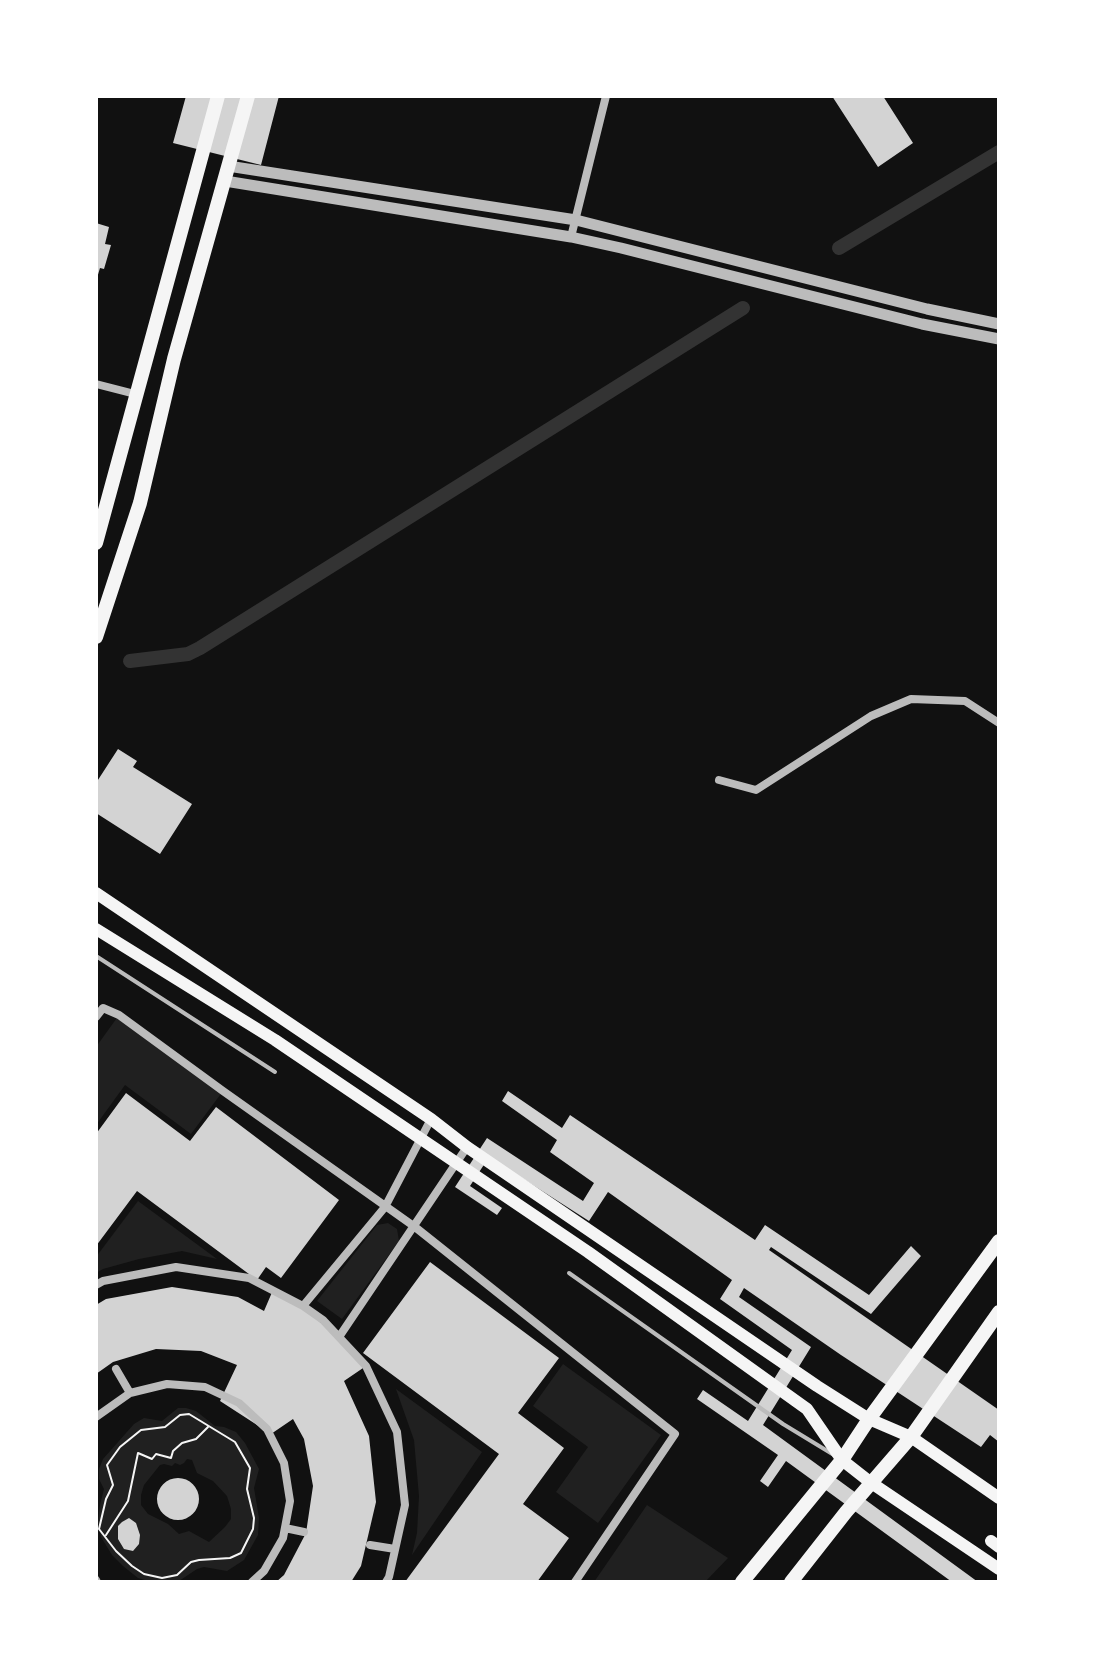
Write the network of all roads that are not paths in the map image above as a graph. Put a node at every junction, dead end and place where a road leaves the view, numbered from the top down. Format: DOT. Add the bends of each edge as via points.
graph roads {
  1 [pos="218,96"];
  2 [pos="248,96"];
  3 [pos="606,96"];
  4 [pos="226,174"];
  5 [pos="576,220"];
  6 [pos="571,237"];
  7 [pos="999,324"];
  8 [pos="999,339"];
  9 [pos="96,384"];
  10 [pos="135,394"];
  11 [pos="96,543"];
  12 [pos="96,637"];
  13 [pos="999,723"];
  14 [pos="719,780"];
  15 [pos="96,893"];
  16 [pos="96,929"];
  17 [pos="96,956"];
  18 [pos="96,1017"];
  19 [pos="275,1072"];
  20 [pos="431,1119"];
  21 [pos="421,1139"];
  22 [pos="467,1147"];
  23 [pos="456,1163"];
  24 [pos="385,1207"];
  25 [pos="415,1227"];
  26 [pos="999,1241"];
  27 [pos="569,1273"];
  28 [pos="96,1285"];
  29 [pos="303,1306"];
  30 [pos="999,1312"];
  31 [pos="339,1337"];
  32 [pos="116,1369"];
  33 [pos="130,1393"];
  34 [pos="96,1417"];
  35 [pos="869,1419"];
  36 [pos="911,1437"];
  37 [pos="842,1460"];
  38 [pos="870,1482"];
  39 [pos="999,1498"];
  40 [pos="285,1528"];
  41 [pos="304,1532"];
  42 [pos="370,1545"];
  43 [pos="395,1549"];
  44 [pos="999,1569"];
  45 [pos="252,1582"];
  46 [pos="386,1582"];
  47 [pos="575,1582"];
  48 [pos="742,1582"];
  49 [pos="791,1582"];
  1 -- 10 [label="main road"];
  2 -- 4 [label="main road"];
  3 -- 5 [label="street"];
  4 -- 5 [label="street"];
  4 -- 6 [label="street"];
  4 -- 12 [label="main road" via="140,503"];
  5 -- 6 [label="street"];
  5 -- 7 [label="street"];
  6 -- 8 [label="street"];
  9 -- 10 [label="street"];
  10 -- 11 [label="main road"];
  13 -- 14 [label="street" via="965,701 911,699 871,716 756,790"];
  15 -- 20 [label="main road"];
  16 -- 21 [label="main road"];
  17 -- 19 [label="lane"];
  18 -- 24 [label="street" via="103,1008 119,1015"];
  20 -- 21 [label="street"];
  20 -- 22 [label="main road"];
  21 -- 23 [label="main road"];
  21 -- 24 [label="street"];
  22 -- 23 [label="street"];
  22 -- 35 [label="main road"];
  23 -- 25 [label="street"];
  23 -- 37 [label="main road" via="807,1409"];
  24 -- 25 [label="street"];
  24 -- 29 [label="street"];
  25 -- 31 [label="street"];
  25 -- 47 [label="street" via="675,1434"];
  26 -- 35 [label="main road"];
  27 -- 37 [label="lane"];
  28 -- 29 [label="street" via="176,1267 249,1278"];
  29 -- 31 [label="street"];
  30 -- 36 [label="main road"];
  31 -- 43 [label="street" via="366,1366 397,1432 405,1505"];
  32 -- 33 [label="street"];
  33 -- 34 [label="street"];
  33 -- 40 [label="street" via="167,1384 205,1387 239,1403 267,1429 284,1463 290,1501"];
  35 -- 36 [label="main road"];
  35 -- 37 [label="main road"];
  36 -- 38 [label="main road"];
  36 -- 39 [label="main road"];
  37 -- 38 [label="main road"];
  37 -- 48 [label="main road"];
  38 -- 44 [label="main road"];
  38 -- 49 [label="main road"];
  40 -- 41 [label="street"];
  40 -- 45 [label="street" via="264,1571"];
  42 -- 43 [label="street"];
  43 -- 46 [label="street"];
}
